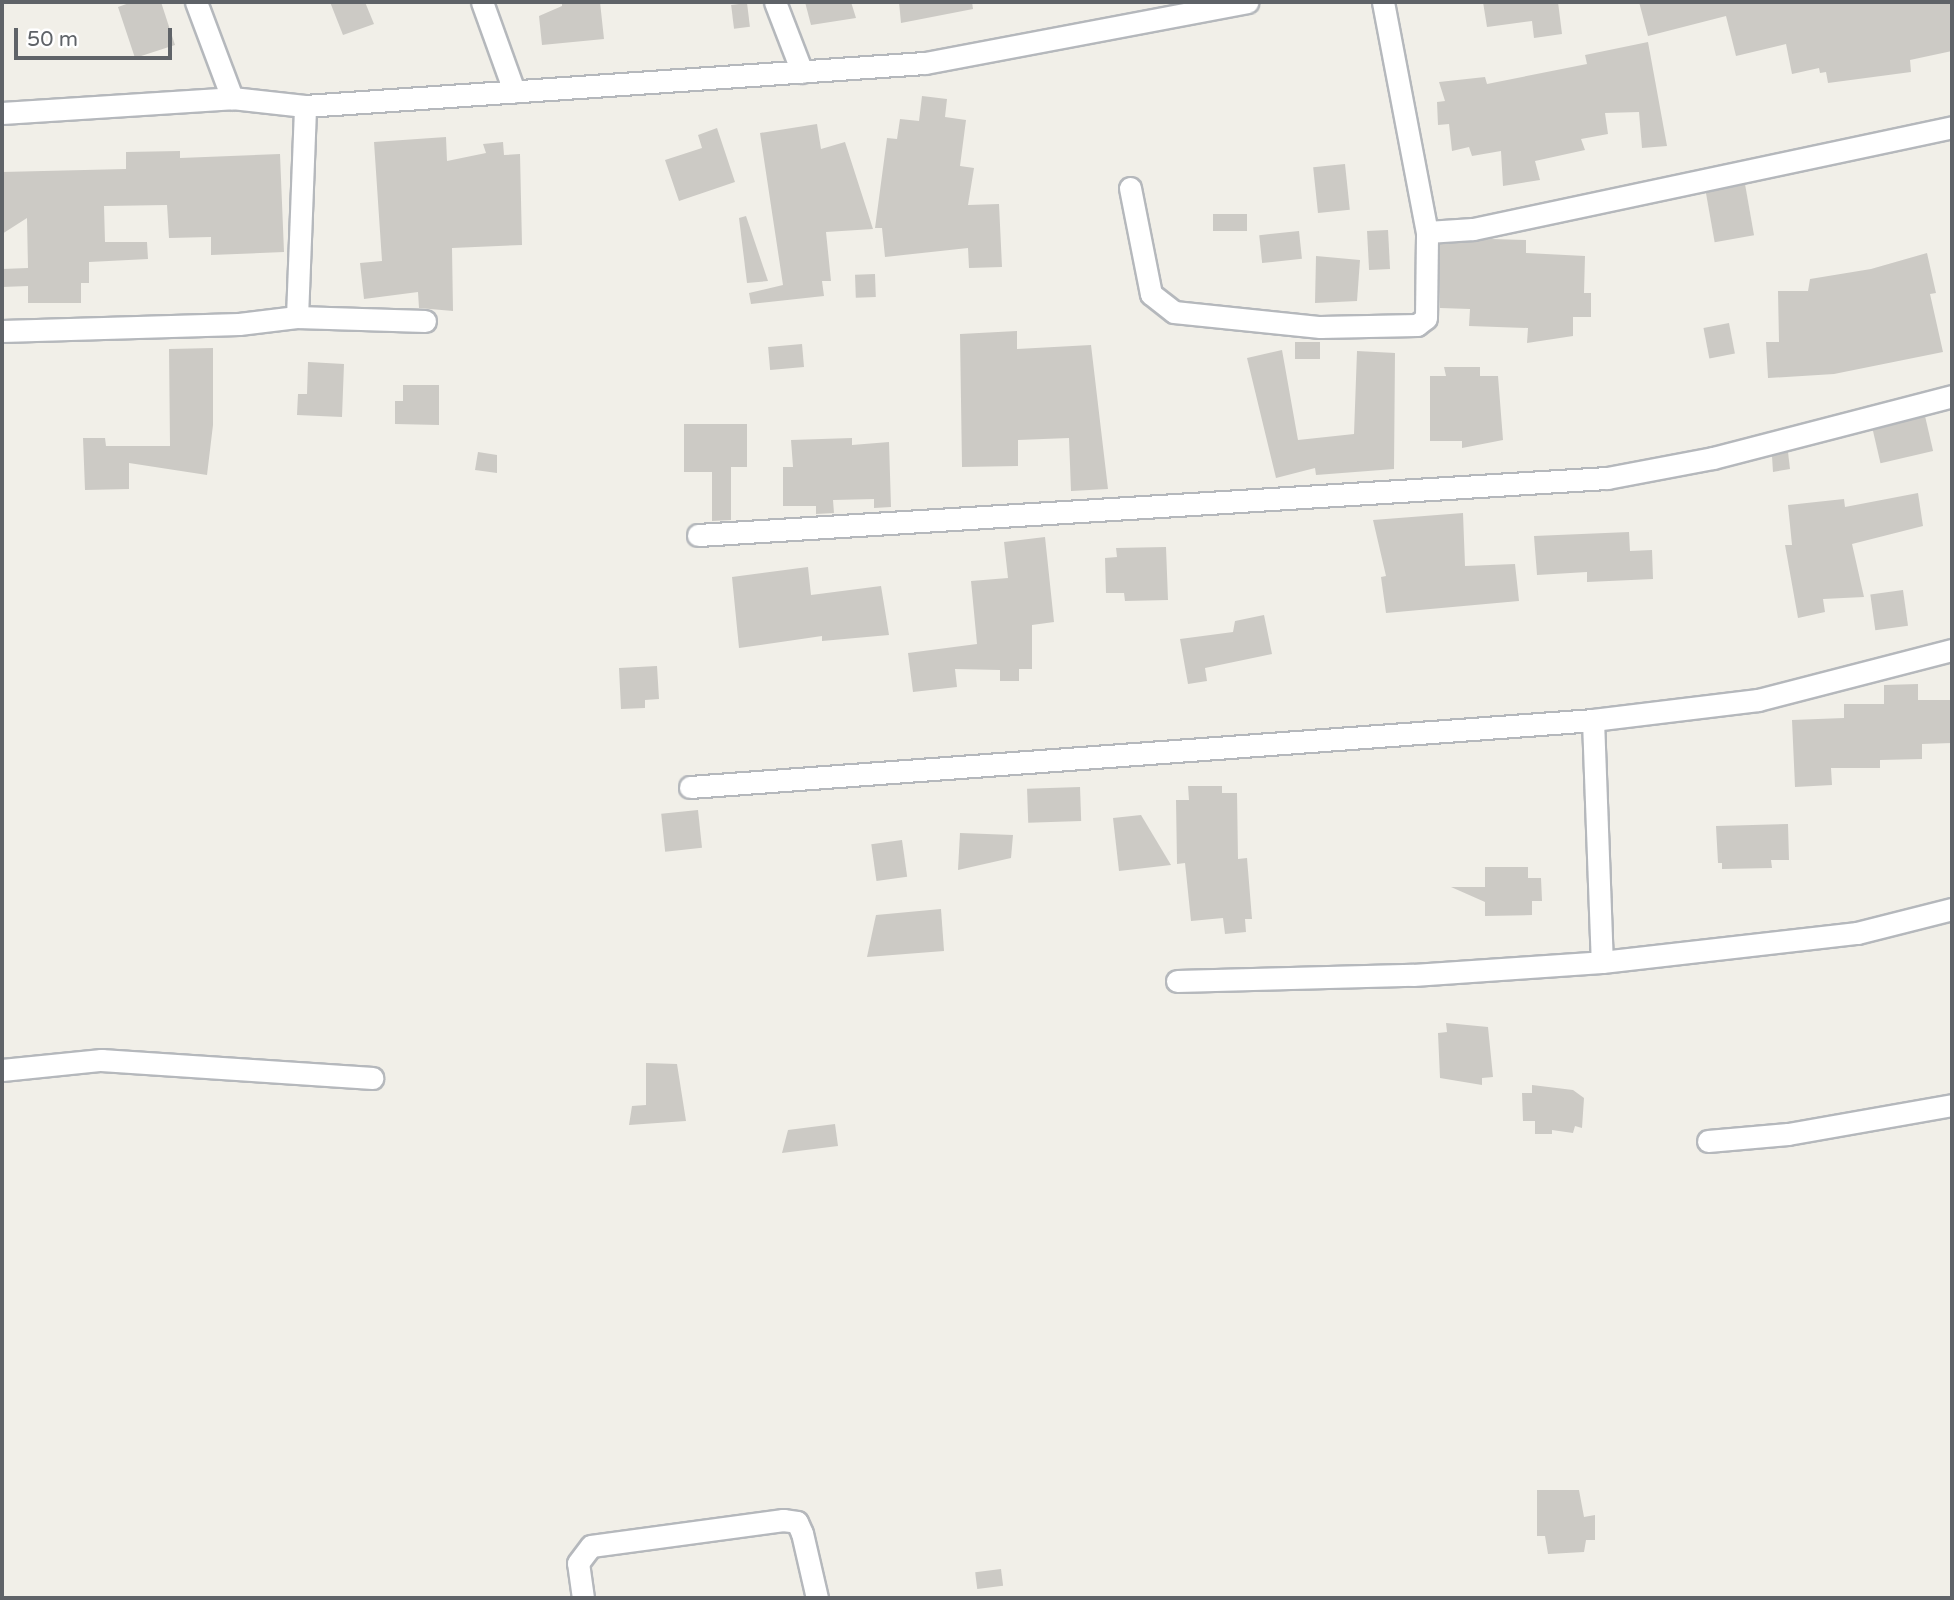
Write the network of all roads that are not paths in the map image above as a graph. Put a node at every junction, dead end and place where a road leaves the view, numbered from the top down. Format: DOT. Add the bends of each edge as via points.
graph roads {
  1 [pos="196,2"];
  2 [pos="482,2"];
  3 [pos="775,2"];
  4 [pos="1247,2"];
  5 [pos="1383,2"];
  6 [pos="1146,11"];
  7 [pos="802,72"];
  8 [pos="514,91"];
  9 [pos="232,98"];
  10 [pos="305,106"];
  11 [pos="2,113"];
  12 [pos="1952,127"];
  13 [pos="1130,188"];
  14 [pos="1427,232"];
  15 [pos="297,317"];
  16 [pos="425,321"];
  17 [pos="2,331"];
  18 [pos="1952,396"];
  19 [pos="698,535"];
  20 [pos="1952,650"];
  21 [pos="1593,720"];
  22 [pos="690,787"];
  23 [pos="1952,909"];
  24 [pos="1602,962"];
  25 [pos="1177,981"];
  26 [pos="2,1069"];
  27 [pos="372,1078"];
  28 [pos="1952,1105"];
  29 [pos="1708,1141"];
  30 [pos="583,1598"];
  31 [pos="817,1598"];
  1 -- 9 [label="street"];
  2 -- 8 [label="street"];
  3 -- 7 [label="street"];
  4 -- 6 [label="street"];
  5 -- 14 [label="street"];
  6 -- 7 [label="street" via="925,63"];
  7 -- 8 [label="street"];
  8 -- 10 [label="street"];
  9 -- 10 [label="street"];
  9 -- 11 [label="street"];
  10 -- 15 [label="street"];
  12 -- 14 [label="street" via="1473,229"];
  13 -- 14 [label="street" via="1151,294 1174,312 1320,327 1417,325 1426,318"];
  15 -- 16 [label="street"];
  15 -- 17 [label="street" via="239,324"];
  18 -- 19 [label="street" via="1713,458 1607,478"];
  20 -- 21 [label="street" via="1758,700"];
  21 -- 22 [label="street"];
  21 -- 24 [label="street"];
  23 -- 24 [label="street" via="1857,933"];
  24 -- 25 [label="street" via="1413,975"];
  26 -- 27 [label="street" via="101,1060"];
  28 -- 29 [label="street" via="1788,1134"];
  30 -- 31 [label="street" via="578,1563 591,1546 783,1520 797,1522 802,1533"];
}
